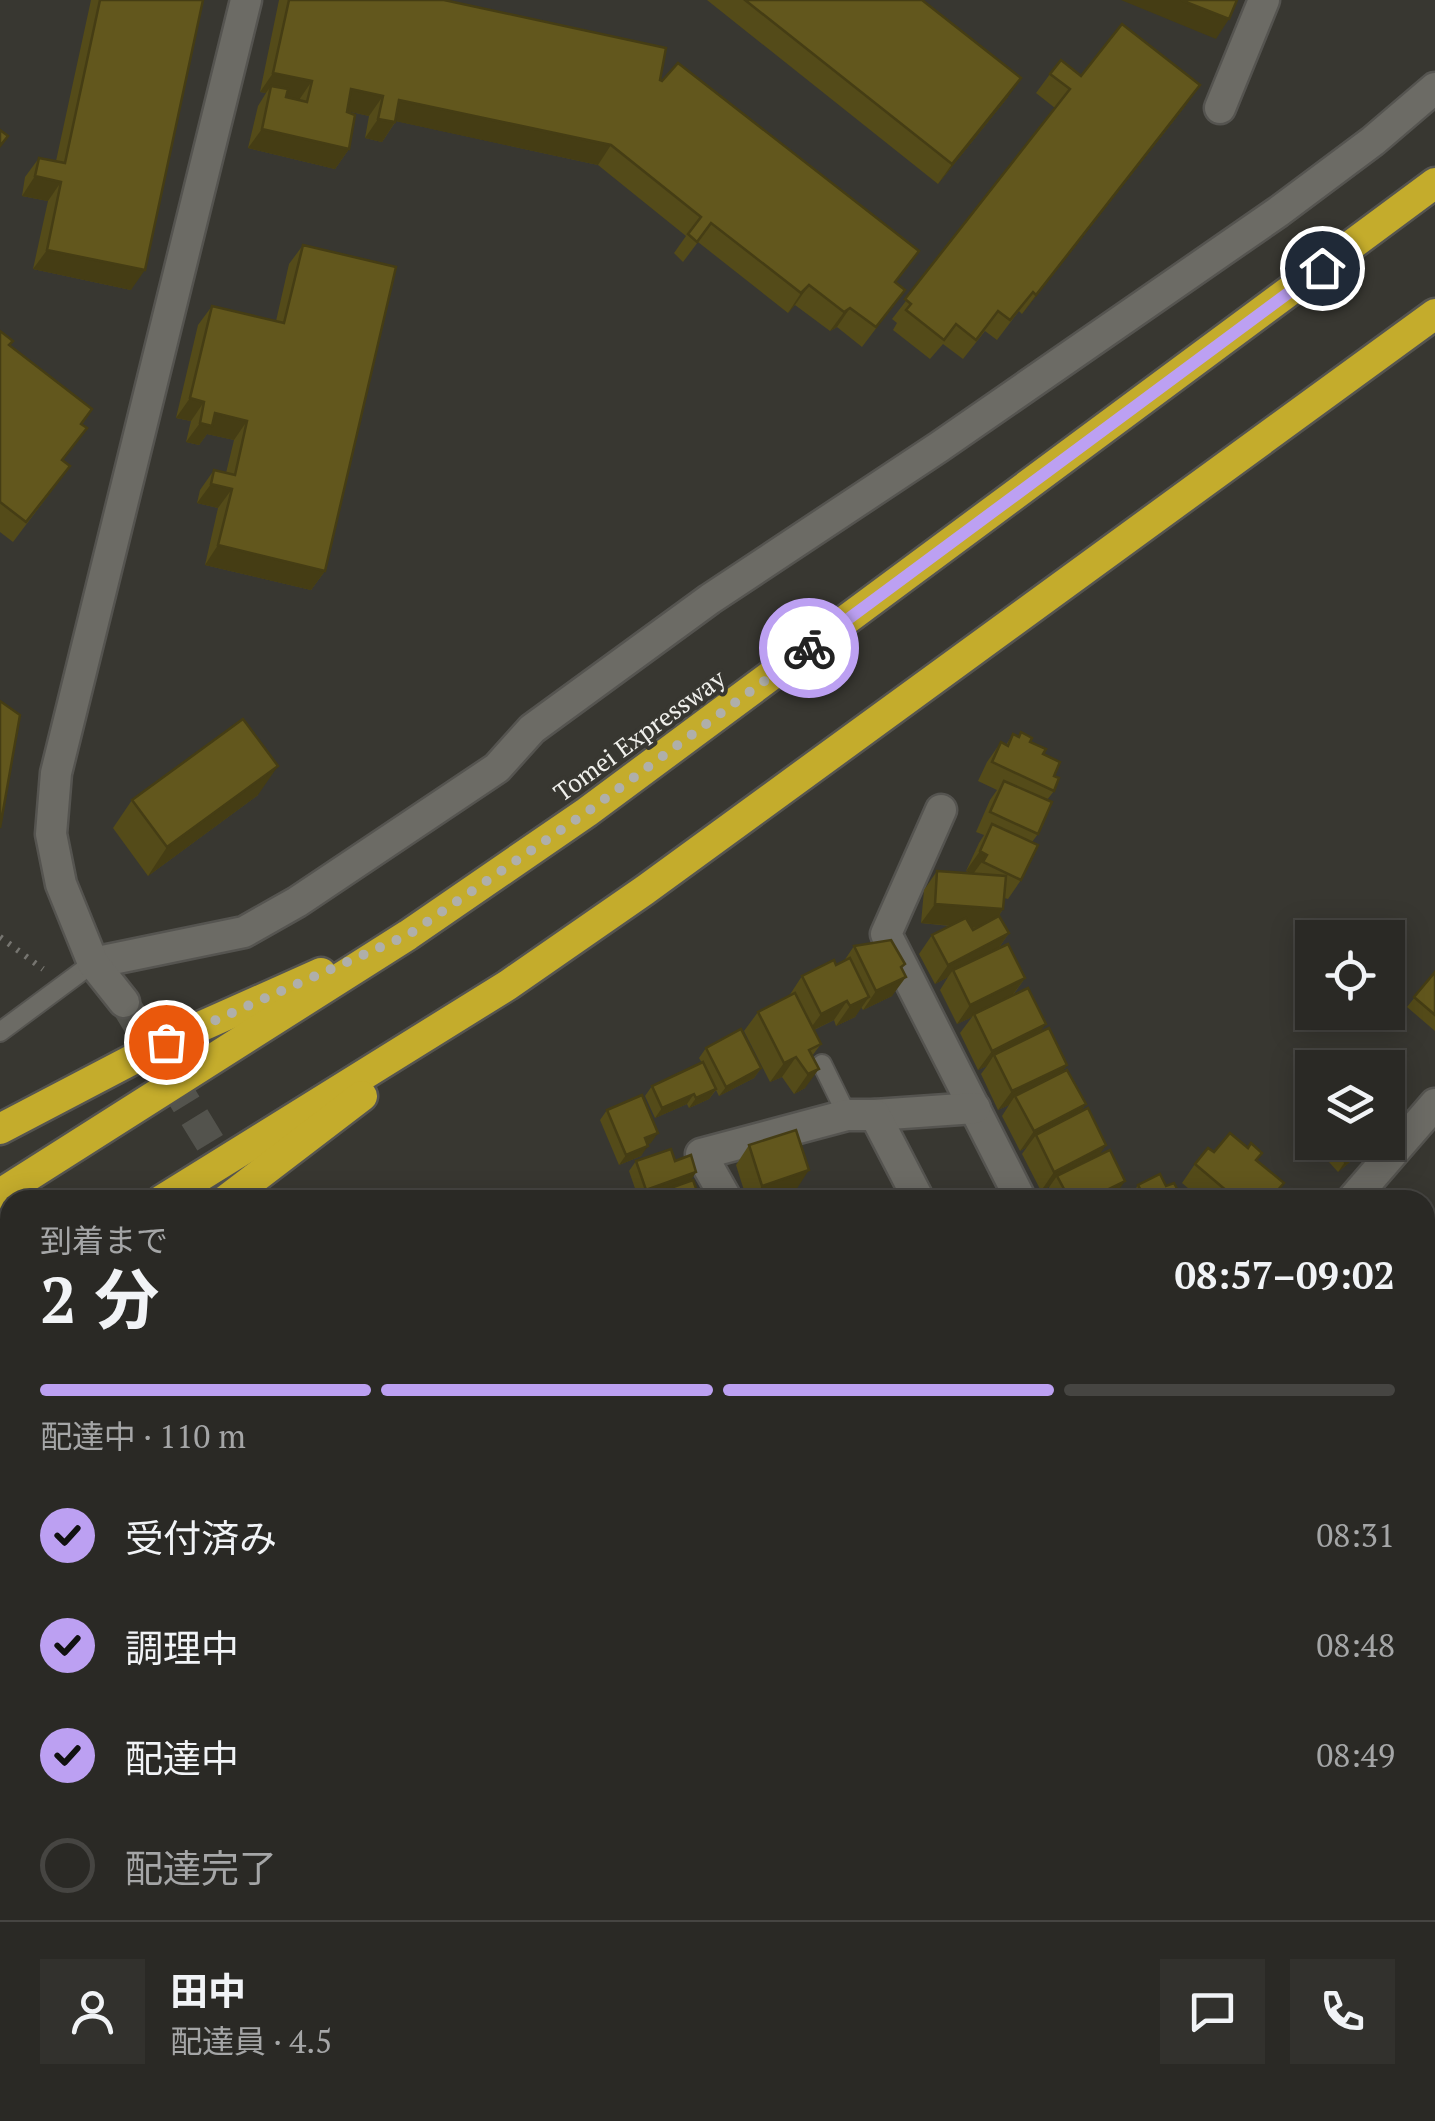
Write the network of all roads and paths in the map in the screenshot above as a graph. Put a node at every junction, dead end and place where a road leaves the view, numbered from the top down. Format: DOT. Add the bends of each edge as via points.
graph roads {
  1 [pos="246,0"];
  2 [pos="1264,0"];
  3 [pos="1435,88"];
  4 [pos="1220,108"];
  5 [pos="1435,183"];
  6 [pos="1435,314"];
  7 [pos="940,810"];
  8 [pos="408,935"];
  9 [pos="0,936"];
  10 [pos="94,963"];
  11 [pos="64,984"];
  12 [pos="508,985"];
  13 [pos="124,1002"];
  14 [pos="0,1032"];
  15 [pos="822,1064"];
  16 [pos="1435,1104"];
  17 [pos="975,1108"];
  18 [pos="861,1115"];
  19 [pos="0,1130"];
  20 [pos="6,1190"];
  21 [pos="178,1190"];
  22 [pos="239,1190"];
  23 [pos="722,1190"];
  24 [pos="912,1190"];
  25 [pos="1016,1190"];
  26 [pos="1361,1190"];
  1 -- 10 [label="street" via="56,773 50,834 61,884"];
  2 -- 4 [label="street"];
  3 -- 10 [label="street" via="1278,212 710,598 532,730 497,768 297,902 244,932"];
  5 -- 8 [label="highway, Tomei Expressway" via="587,812"];
  6 -- 12 [label="highway"];
  7 -- 17 [label="street" via="886,934"];
  8 -- 19 [label="highway" via="166,1042"];
  8 -- 20 [label="highway, Tomei Expressway"];
  9 -- 11 [label="path"];
  10 -- 11 [label="lane"];
  10 -- 13 [label="street"];
  11 -- 14 [label="lane"];
  12 -- 21 [label="highway"];
  12 -- 22 [label="highway"];
  15 -- 18 [label="lane"];
  16 -- 26 [label="street"];
  17 -- 18 [label="street"];
  17 -- 25 [label="street"];
  18 -- 23 [label="street" via="702,1154"];
  18 -- 24 [label="street"];
}
